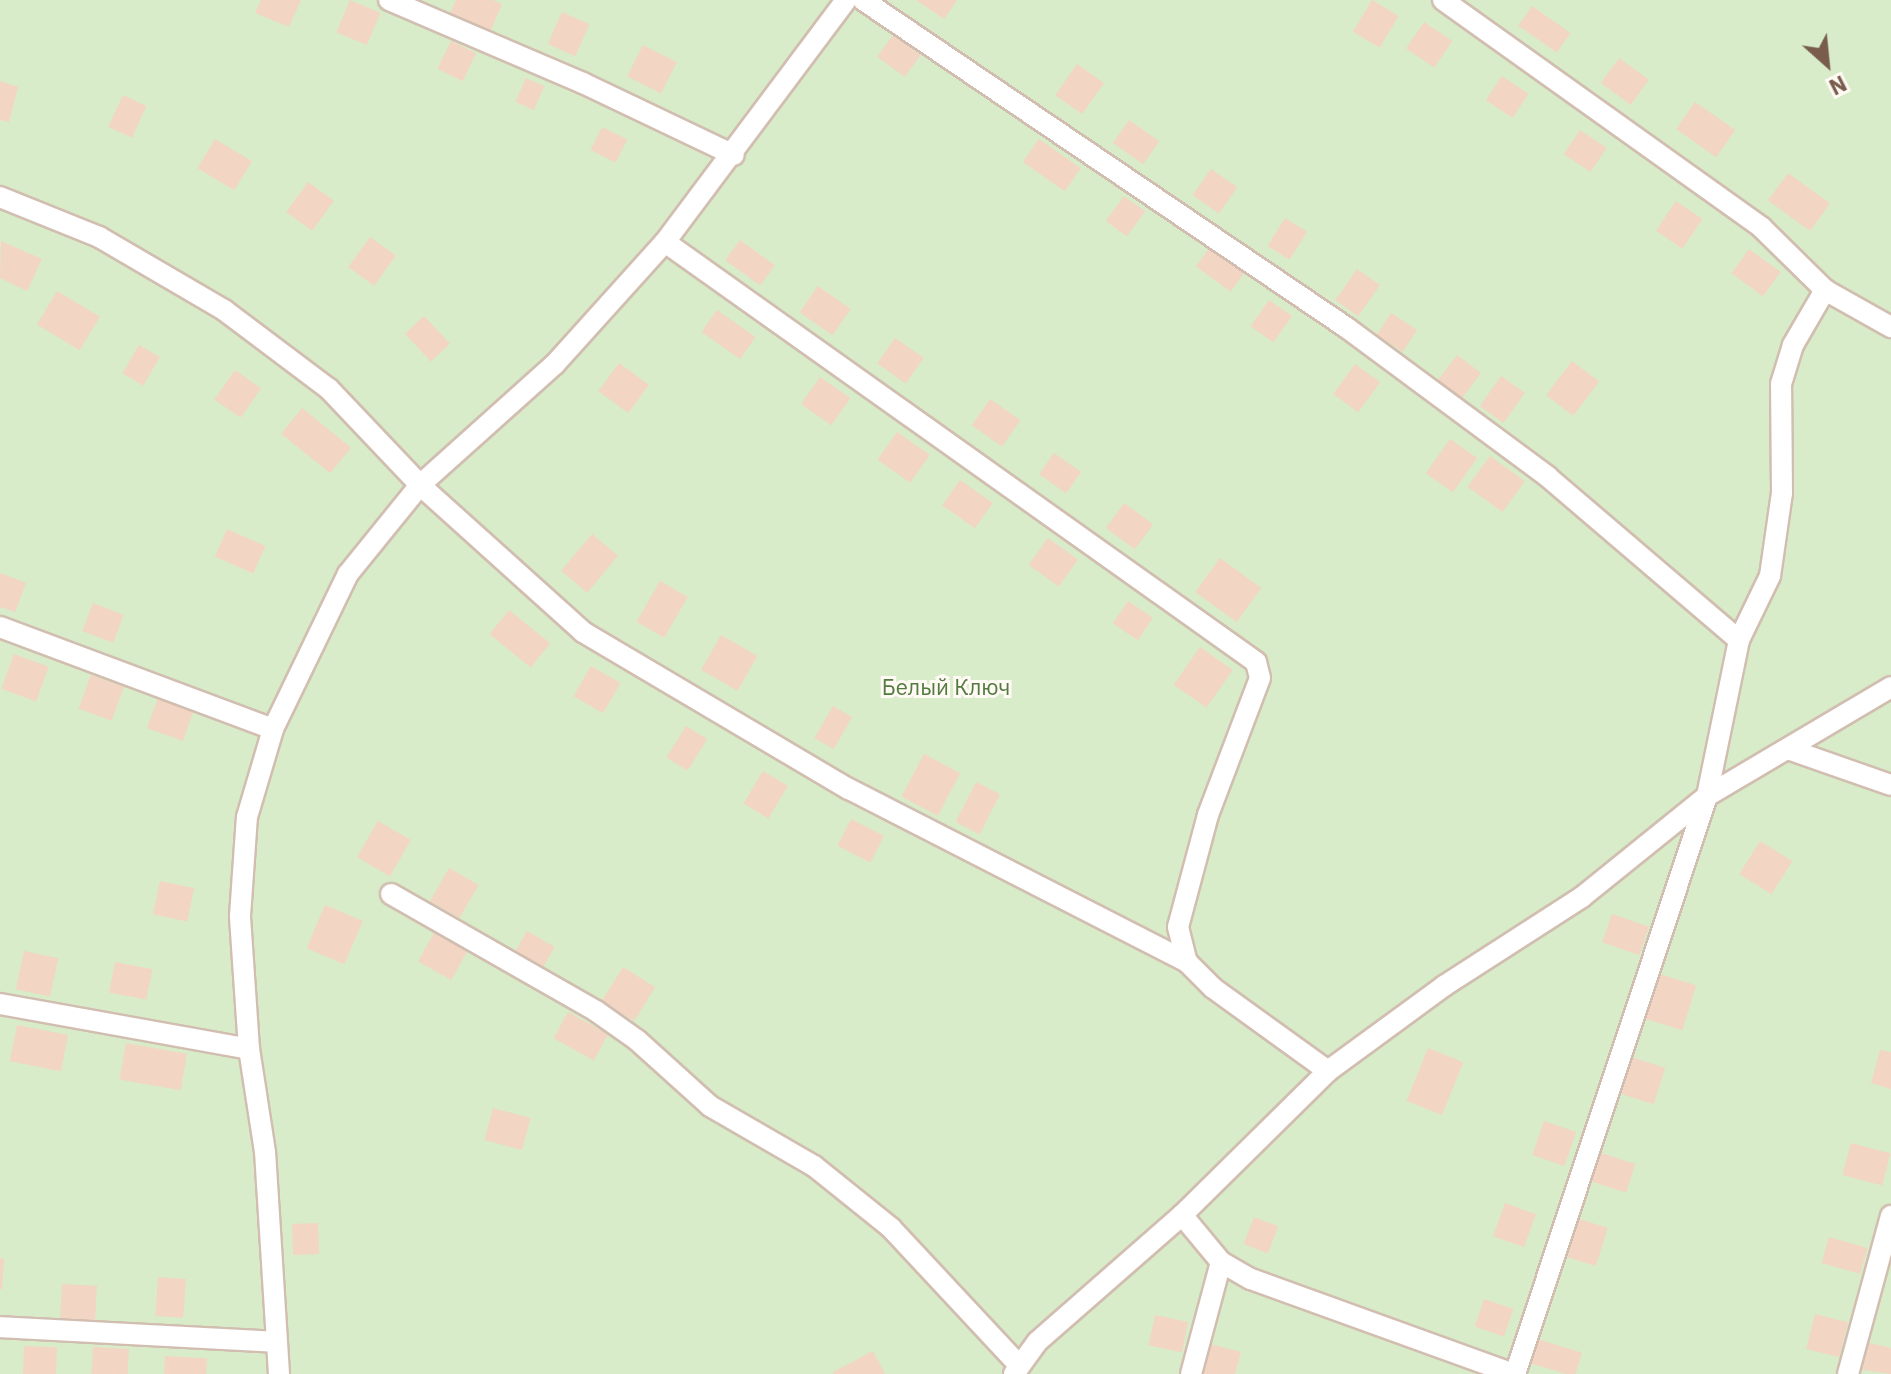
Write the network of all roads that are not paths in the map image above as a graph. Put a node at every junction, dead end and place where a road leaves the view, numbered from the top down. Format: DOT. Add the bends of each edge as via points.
graph roads {
  1 [pos="389,0"];
  2 [pos="846,0"];
  3 [pos="863,0"];
  4 [pos="1443,0"];
  5 [pos="734,155"];
  6 [pos="0,197"];
  7 [pos="665,242"];
  8 [pos="1825,290"];
  9 [pos="1891,327"];
  10 [pos="420,485"];
  11 [pos="0,627"];
  12 [pos="1739,640"];
  13 [pos="1891,687"];
  14 [pos="273,729"];
  15 [pos="1791,750"];
  16 [pos="1891,785"];
  17 [pos="1707,796"];
  18 [pos="391,894"];
  19 [pos="1187,962"];
  20 [pos="0,1004"];
  21 [pos="249,1049"];
  22 [pos="1328,1071"];
  23 [pos="1182,1215"];
  24 [pos="1891,1216"];
  25 [pos="1221,1262"];
  26 [pos="0,1327"];
  27 [pos="274,1342"];
  28 [pos="1016,1369"];
  29 [pos="279,1374"];
  30 [pos="1191,1374"];
  31 [pos="1514,1374"];
  32 [pos="1848,1374"];
  1 -- 5 [label="lane"];
  2 -- 5 [label="lane"];
  3 -- 12 [label="lane" via="1360,337 1548,477"];
  4 -- 8 [label="lane" via="1761,227"];
  5 -- 7 [label="lane"];
  6 -- 10 [label="lane" via="99,237 224,310 329,389"];
  7 -- 10 [label="lane" via="555,364"];
  7 -- 19 [label="lane" via="1256,662 1260,678 1208,815 1178,927"];
  8 -- 9 [label="lane"];
  8 -- 12 [label="lane" via="1793,345 1781,384 1782,493 1770,576"];
  10 -- 14 [label="lane" via="348,574"];
  10 -- 19 [label="lane" via="583,632 849,789"];
  11 -- 14 [label="lane"];
  12 -- 17 [label="lane"];
  13 -- 15 [label="lane"];
  14 -- 21 [label="lane" via="247,817 240,916"];
  15 -- 16 [label="lane"];
  15 -- 17 [label="lane"];
  17 -- 22 [label="lane" via="1582,897 1444,986"];
  17 -- 31 [label="lane"];
  18 -- 28 [label="lane" via="596,1011 710,1106 814,1166 891,1228"];
  19 -- 22 [label="lane" via="1213,988"];
  20 -- 21 [label="lane"];
  21 -- 27 [label="lane" via="265,1152"];
  22 -- 23 [label="lane"];
  23 -- 25 [label="lane"];
  23 -- 28 [label="lane"];
  24 -- 32 [label="lane"];
  25 -- 30 [label="lane"];
  25 -- 31 [label="lane" via="1251,1279"];
  26 -- 27 [label="lane"];
  27 -- 29 [label="lane"];
}
